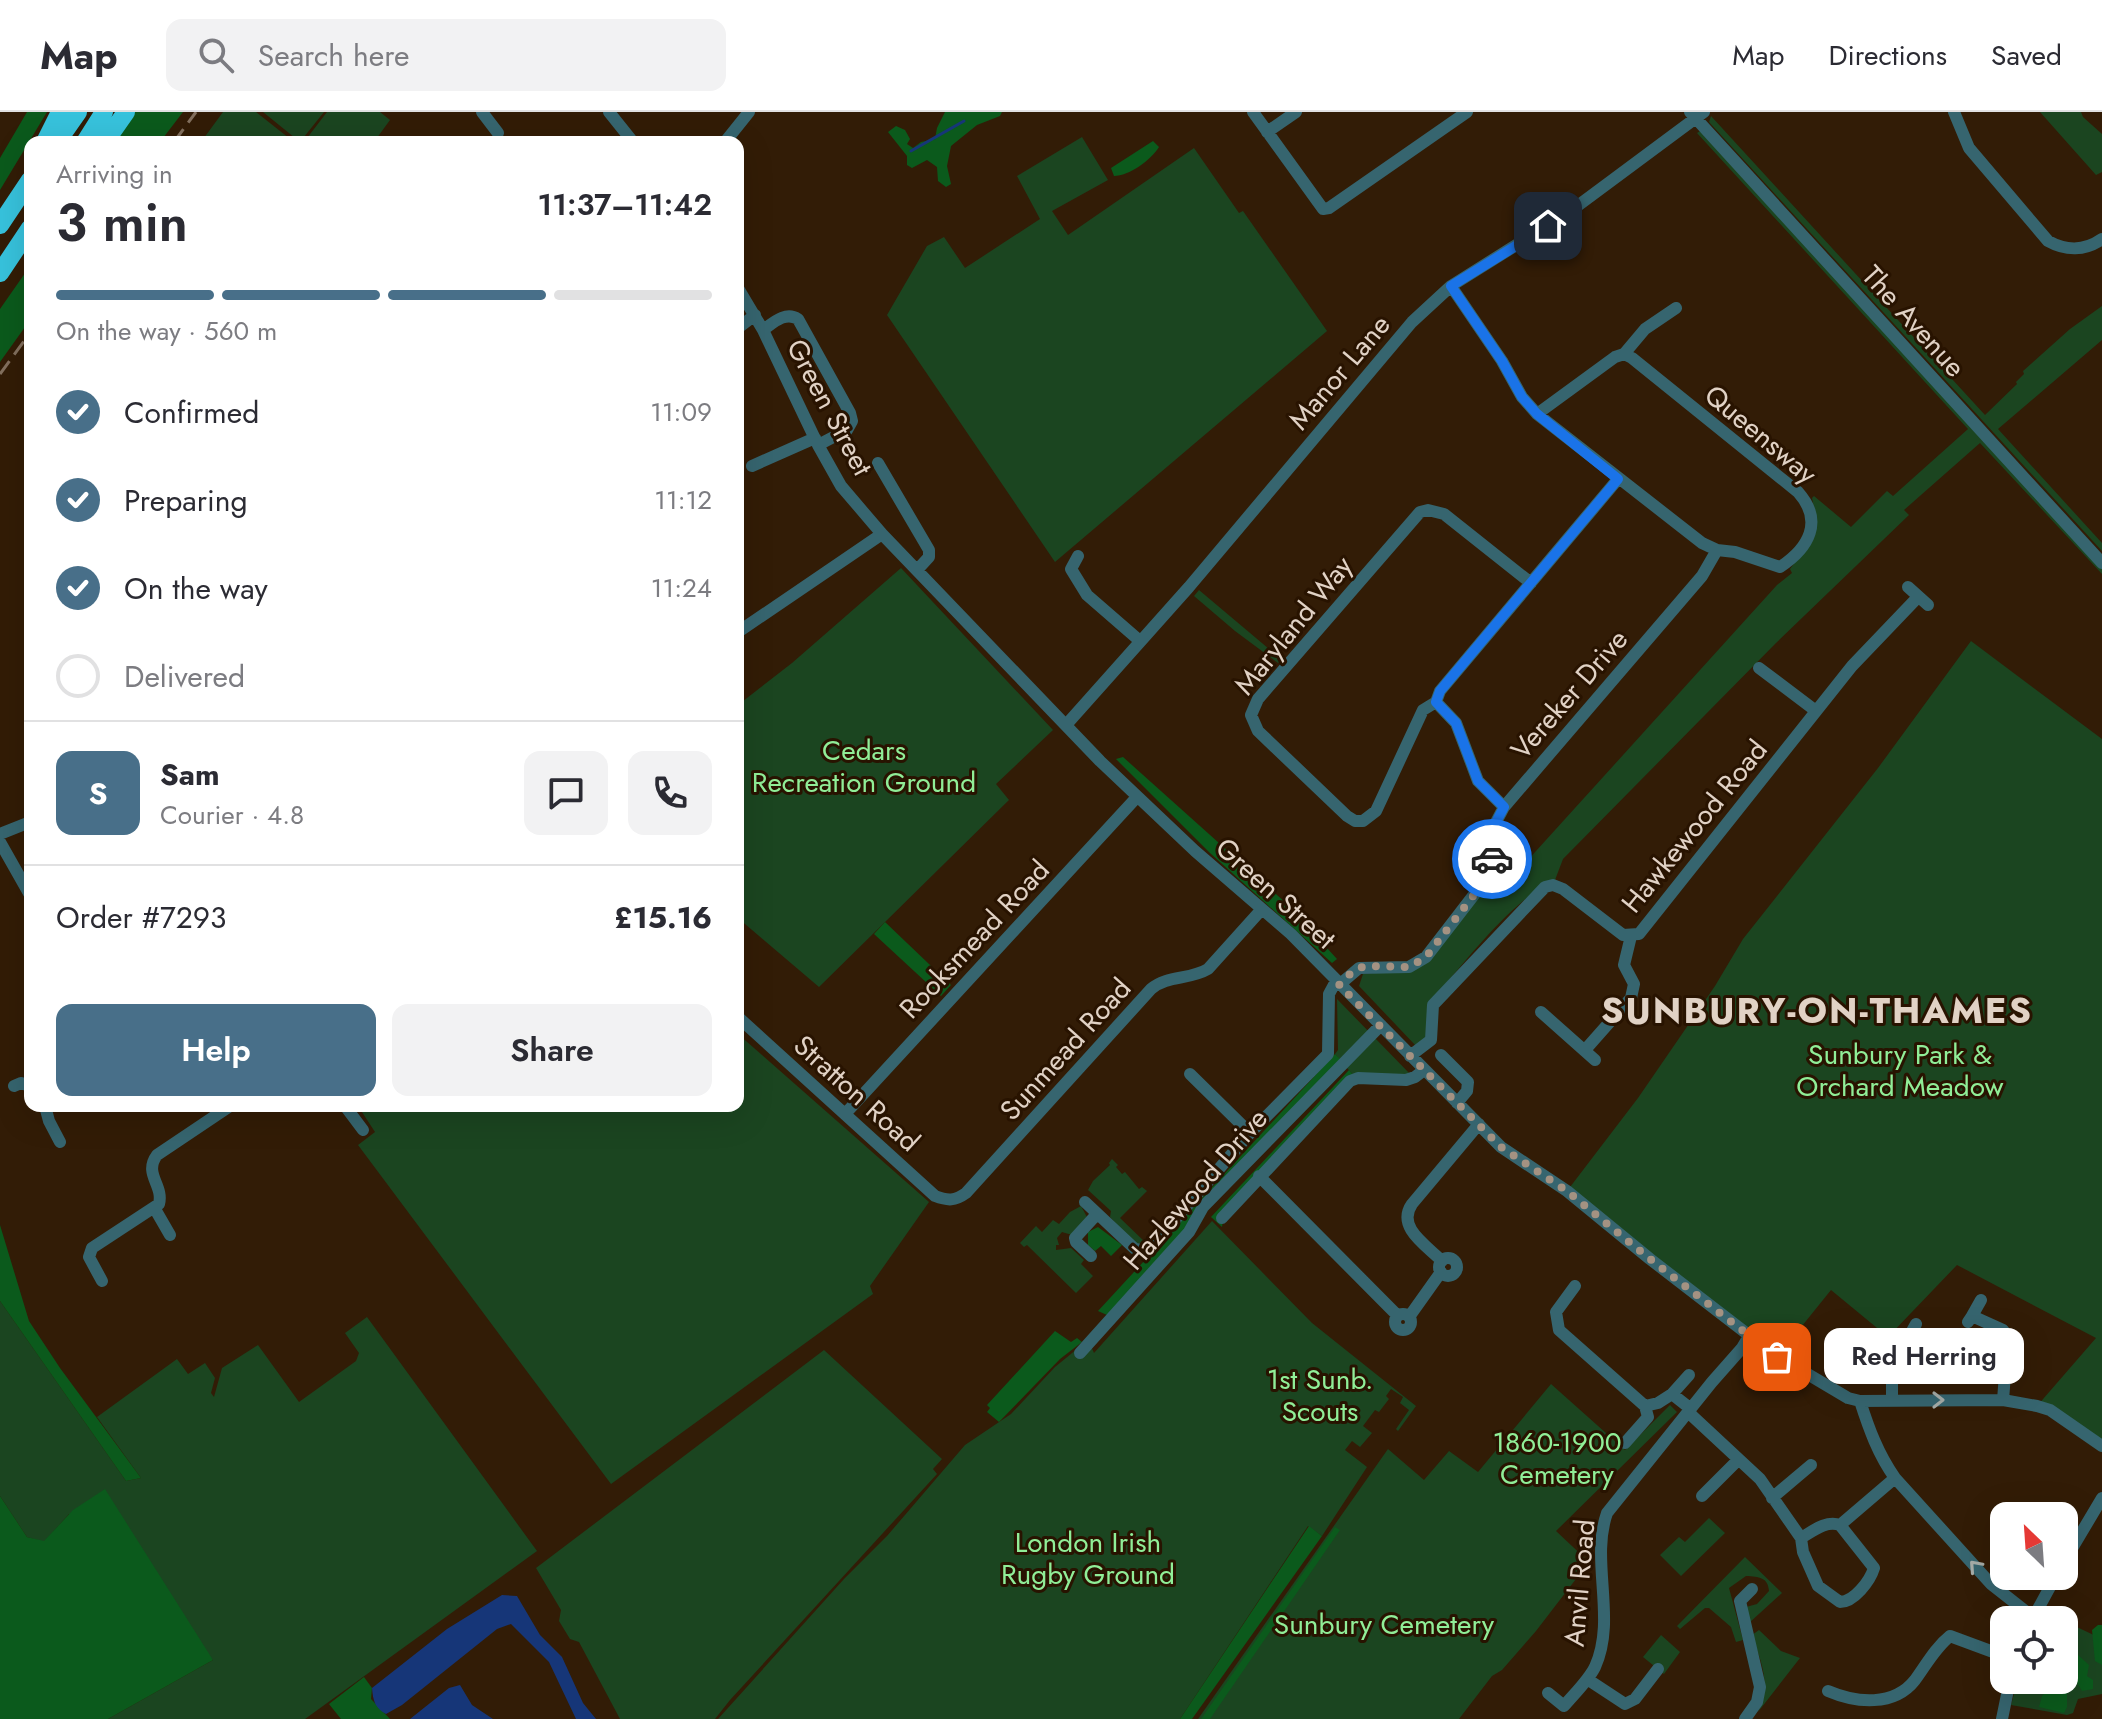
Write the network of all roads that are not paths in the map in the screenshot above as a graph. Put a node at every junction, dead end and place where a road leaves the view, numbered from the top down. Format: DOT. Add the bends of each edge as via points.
graph roads {
  1 [pos="60,112"];
  2 [pos="78,112"];
  3 [pos="104,112"];
  4 [pos="126,112"];
  5 [pos="482,112"];
  6 [pos="609,112"];
  7 [pos="749,112"];
  8 [pos="1253,112"];
  9 [pos="1296,112"];
  10 [pos="1467,112"];
  11 [pos="1954,112"];
  12 [pos="1696,114"];
  13 [pos="1267,132"];
  14 [pos="498,133"];
  15 [pos="48,136"];
  16 [pos="61,136"];
  17 [pos="89,136"];
  18 [pos="109,136"];
  19 [pos="628,136"];
  20 [pos="730,136"];
  21 [pos="24,186"];
  22 [pos="24,189"];
  23 [pos="19,196"];
  24 [pos="0,225"];
  25 [pos="24,237"];
  26 [pos="2102,239"];
  27 [pos="24,251"];
  28 [pos="0,273"];
  29 [pos="0,281"];
  30 [pos="1451,286"];
  31 [pos="744,298"];
  32 [pos="1676,308"];
  33 [pos="755,315"];
  34 [pos="744,323"];
  35 [pos="763,330"];
  36 [pos="1624,354"];
  37 [pos="1537,414"];
  38 [pos="816,442"];
  39 [pos="878,463"];
  40 [pos="752,466"];
  41 [pos="1618,479"];
  42 [pos="882,534"];
  43 [pos="1717,550"];
  44 [pos="1078,556"];
  45 [pos="2102,563"];
  46 [pos="1780,567"];
  47 [pos="918,569"];
  48 [pos="1790,578"];
  49 [pos="1531,583"];
  50 [pos="1918,596"];
  51 [pos="744,628"];
  52 [pos="1140,641"];
  53 [pos="1759,668"];
  54 [pos="1436,702"];
  55 [pos="1816,711"];
  56 [pos="1066,725"];
  57 [pos="1137,797"];
  58 [pos="1504,807"];
  59 [pos="24,824"];
  60 [pos="0,834"];
  61 [pos="0,842"];
  62 [pos="24,884"];
  63 [pos="1262,909"];
  64 [pos="1631,936"];
  65 [pos="1338,983"];
  66 [pos="1550,1014"];
  67 [pos="744,1022"];
  68 [pos="1381,1025"];
  69 [pos="1585,1050"];
  70 [pos="1441,1055"];
  71 [pos="1410,1056"];
  72 [pos="1595,1060"];
  73 [pos="1424,1070"];
  74 [pos="1190,1074"];
  75 [pos="24,1084"];
  76 [pos="14,1086"];
  77 [pos="1457,1103"];
  78 [pos="47,1112"];
  79 [pos="212,1112"];
  80 [pos="350,1112"];
  81 [pos="845,1114"];
  82 [pos="1479,1124"];
  83 [pos="363,1130"];
  84 [pos="1250,1133"];
  85 [pos="60,1142"];
  86 [pos="1259,1176"];
  87 [pos="946,1200"];
  88 [pos="1085,1202"];
  89 [pos="155,1209"];
  90 [pos="1097,1214"];
  91 [pos="1222,1218"];
  92 [pos="170,1235"];
  93 [pos="1091,1256"];
  94 [pos="102,1281"];
  95 [pos="1575,1286"];
  96 [pos="1981,1300"];
  97 [pos="1916,1324"];
  98 [pos="1749,1336"];
  99 [pos="1080,1353"];
  100 [pos="1689,1375"];
  101 [pos="1672,1394"];
  102 [pos="2003,1400"];
  103 [pos="1860,1401"];
  104 [pos="1892,1401"];
  105 [pos="1645,1406"];
  106 [pos="1689,1411"];
  107 [pos="1625,1443"];
  108 [pos="2102,1446"];
  109 [pos="1738,1460"];
  110 [pos="1811,1465"];
  111 [pos="1895,1478"];
  112 [pos="1702,1496"];
  113 [pos="1772,1498"];
  114 [pos="2102,1498"];
  115 [pos="1840,1525"];
  116 [pos="1801,1538"];
  117 [pos="2078,1538"];
  118 [pos="1752,1589"];
  119 [pos="2018,1606"];
  120 [pos="1990,1651"];
  121 [pos="1658,1669"];
  122 [pos="1587,1679"];
  123 [pos="1828,1691"];
  124 [pos="1548,1693"];
  125 [pos="2007,1694"];
  126 [pos="1745,1719"];
  127 [pos="2002,1719"];
  1 -- 15 [label="highway"];
  2 -- 16 [label="highway"];
  3 -- 17 [label="highway"];
  4 -- 18 [label="highway"];
  5 -- 14 [label="street"];
  6 -- 19 [label="street"];
  7 -- 20 [label="street"];
  8 -- 13 [label="street"];
  9 -- 13 [label="street"];
  10 -- 13 [label="street" via="1323,209"];
  11 -- 26 [label="street" via="1969,148 2048,241 2084,248"];
  12 -- 30 [label="street, Manor Lane" via="1572,210"];
  12 -- 45 [label="street, The Avenue"];
  21 -- 23 [label="highway"];
  22 -- 23 [label="highway"];
  23 -- 24 [label="highway"];
  25 -- 28 [label="highway"];
  27 -- 29 [label="highway"];
  30 -- 37 [label="street"];
  30 -- 52 [label="street, Manor Lane" via="1412,322"];
  31 -- 33 [label="street, Green Street"];
  32 -- 36 [label="street" via="1645,329"];
  33 -- 34 [label="street"];
  33 -- 35 [label="street, Green Street"];
  35 -- 38 [label="street, Green Street"];
  35 -- 38 [label="street" via="785,316 798,319 850,413 847,430"];
  36 -- 37 [label="street"];
  36 -- 46 [label="street, Queensway" via="1806,501 1811,533 1795,557"];
  37 -- 41 [label="street"];
  38 -- 40 [label="street"];
  38 -- 42 [label="street, Green Street" via="841,486"];
  39 -- 47 [label="street" via="929,550"];
  41 -- 43 [label="street"];
  41 -- 49 [label="street, Maryland Way"];
  42 -- 47 [label="street, Green Street"];
  42 -- 51 [label="street"];
  43 -- 46 [label="street"];
  43 -- 58 [label="street, Vereker Drive" via="1702,576"];
  44 -- 52 [label="street" via="1071,569 1087,595"];
  46 -- 48 [label="street"];
  47 -- 56 [label="street, Green Street"];
  49 -- 54 [label="street, Maryland Way"];
  49 -- 54 [label="street, Maryland Way" via="1444,514 1420,512 1258,699 1251,715 1258,731 1347,816 1363,821 1376,811 1423,710"];
  50 -- 55 [label="street, Hawkewood Road"];
  52 -- 56 [label="street, Manor Lane"];
  53 -- 55 [label="street"];
  54 -- 58 [label="street" via="1456,723 1478,781"];
  55 -- 64 [label="street, Hawkewood Road" via="1644,929"];
  56 -- 57 [label="street, Green Street"];
  57 -- 63 [label="street, Green Street"];
  57 -- 81 [label="street, Rooksmead Road"];
  58 -- 65 [label="street, Vereker Drive" via="1494,826 1490,874 1426,957 1409,967 1365,966"];
  59 -- 60 [label="street"];
  61 -- 62 [label="street"];
  63 -- 65 [label="street, Green Street"];
  63 -- 87 [label="street, Sunmead Road" via="1208,969 1151,989 966,1193"];
  64 -- 69 [label="street" via="1624,965 1634,984 1631,998"];
  64 -- 71 [label="street, Hawkewood Road" via="1559,886 1545,887 1433,1005 1431,1040"];
  65 -- 68 [label="street, Green Street"];
  65 -- 84 [label="street" via="1329,994 1328,1054"];
  66 -- 69 [label="street"];
  67 -- 81 [label="street, Stratton Road"];
  68 -- 71 [label="street, Green Street"];
  68 -- 99 [label="street, Hazlewood Drive" via="1203,1207 1189,1232"];
  69 -- 72 [label="street"];
  70 -- 77 [label="street" via="1468,1082"];
  71 -- 73 [label="street, Green Street"];
  73 -- 77 [label="street, Green Street"];
  73 -- 86 [label="street" via="1411,1079 1350,1081"];
  74 -- 84 [label="street"];
  75 -- 76 [label="street"];
  77 -- 82 [label="street, Green Street"];
  78 -- 85 [label="street"];
  79 -- 89 [label="street" via="152,1162 161,1193"];
  80 -- 83 [label="street"];
  81 -- 87 [label="street, Stratton Road" via="935,1196"];
  82 -- 86 [label="street" via="1406,1215 1409,1228 1441,1267 1404,1316"];
  82 -- 98 [label="street, Green Street" via="1501,1147 1567,1191"];
  84 -- 90 [label="street" via="1153,1245 1143,1250 1131,1246"];
  86 -- 91 [label="street"];
  88 -- 90 [label="street"];
  89 -- 92 [label="street"];
  89 -- 94 [label="street" via="92,1248 89,1257"];
  90 -- 93 [label="street" via="1075,1238"];
  95 -- 105 [label="street" via="1556,1312 1559,1330"];
  96 -- 102 [label="street" via="1970,1319 2008,1336"];
  97 -- 104 [label="street" via="1892,1378"];
  98 -- 103 [label="street, Green Street"];
  98 -- 106 [label="street, Anvil Road"];
  100 -- 101 [label="street"];
  101 -- 105 [label="street"];
  101 -- 106 [label="street"];
  104 -- 102 [label="street, one-way"];
  102 -- 108 [label="street" via="2044,1407"];
  103 -- 104 [label="street"];
  103 -- 111 [label="street" via="1877,1449"];
  105 -- 107 [label="street" via="1646,1422"];
  106 -- 109 [label="street"];
  106 -- 122 [label="street, Anvil Road" via="1607,1513 1602,1538 1603,1629 1599,1655"];
  109 -- 112 [label="street"];
  109 -- 113 [label="street"];
  110 -- 113 [label="street"];
  111 -- 115 [label="street"];
  119 -- 111 [label="street, one-way" via="1991,1584"];
  113 -- 116 [label="street"];
  114 -- 117 [label="street"];
  115 -- 116 [label="street" via="1821,1526"];
  115 -- 116 [label="street" via="1874,1568 1850,1600 1836,1601 1818,1586"];
  118 -- 126 [label="street" via="1740,1601 1760,1687"];
  120 -- 123 [label="street" via="1950,1636 1906,1689 1892,1697 1859,1700"];
  121 -- 122 [label="street" via="1625,1704"];
  122 -- 124 [label="street, Anvil Road" via="1564,1706"];
  125 -- 127 [label="street"];
}
